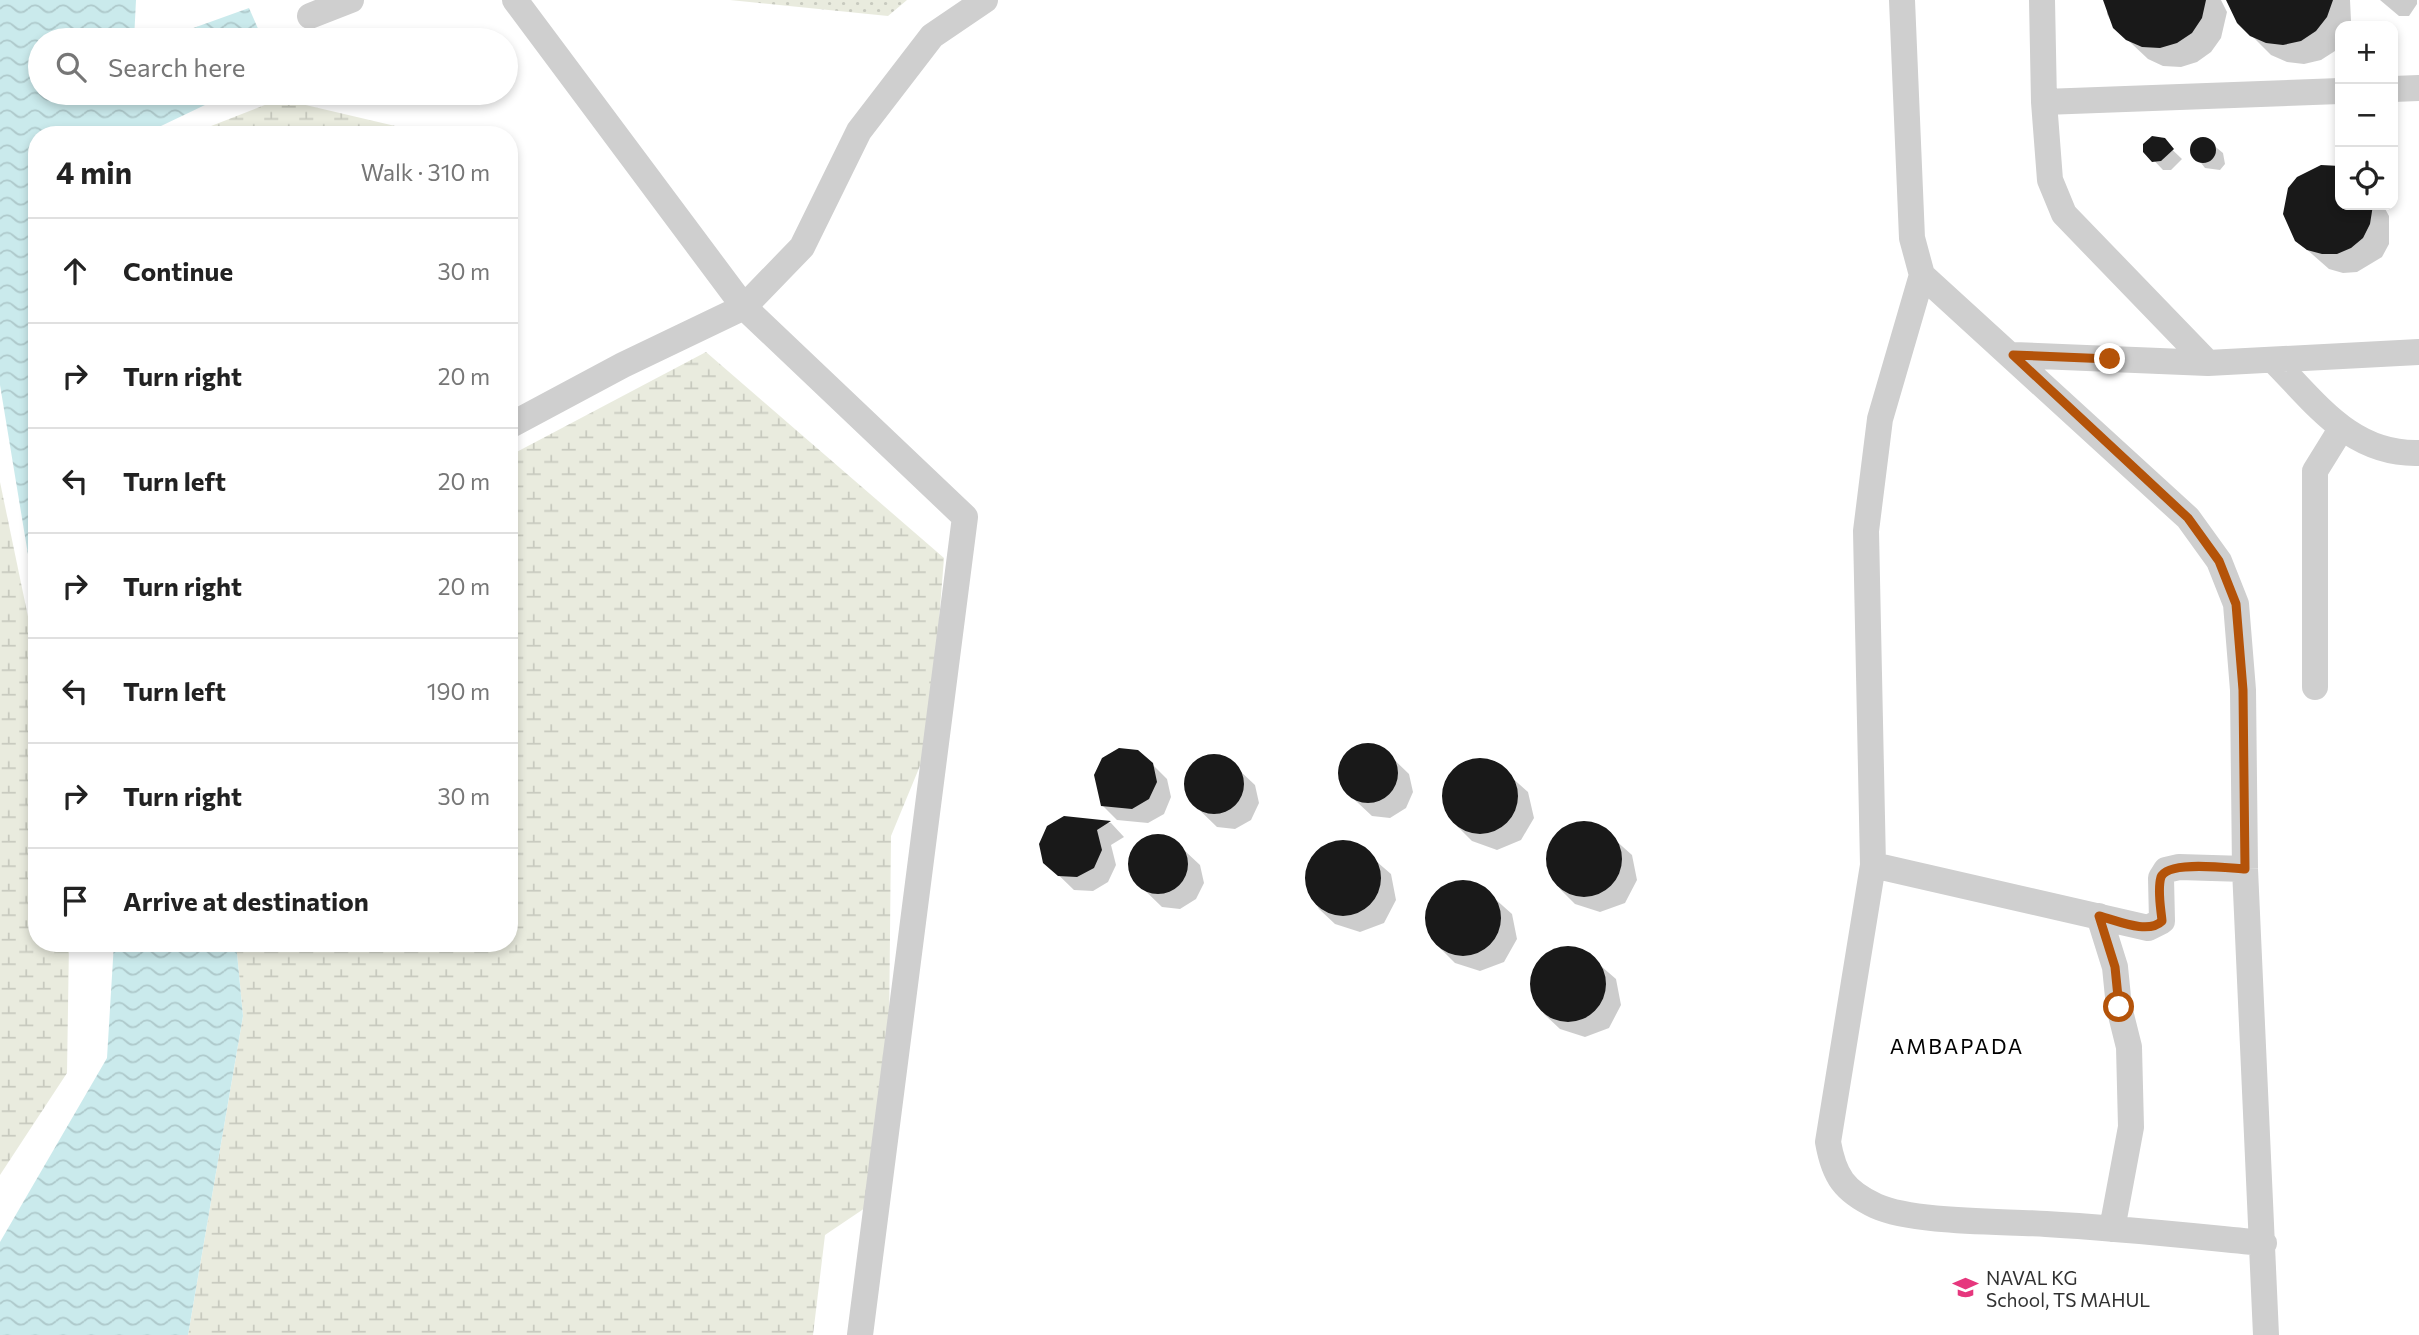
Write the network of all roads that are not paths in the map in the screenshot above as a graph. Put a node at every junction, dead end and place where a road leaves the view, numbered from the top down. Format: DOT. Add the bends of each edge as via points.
graph roads {
  1 [pos="351,0"];
  2 [pos="514,0"];
  3 [pos="985,0"];
  4 [pos="1902,0"];
  5 [pos="2042,0"];
  6 [pos="310,16"];
  7 [pos="2419,88"];
  8 [pos="2398,89"];
  9 [pos="2335,91"];
  10 [pos="2044,102"];
  11 [pos="1923,275"];
  12 [pos="744,307"];
  13 [pos="2419,352"];
  14 [pos="2013,355"];
  15 [pos="2273,360"];
  16 [pos="2208,363"];
  17 [pos="518,421"];
  18 [pos="2341,429"];
  19 [pos="2419,453"];
  20 [pos="2315,687"];
  21 [pos="1872,864"];
  22 [pos="2245,869"];
  23 [pos="2099,916"];
  24 [pos="2112,1229"];
  25 [pos="2264,1243"];
  26 [pos="860,1335"];
  27 [pos="2266,1335"];
  1 -- 6 [label="street"];
  2 -- 12 [label="street"];
  3 -- 12 [label="street" via="932,36 859,131 802,247"];
  4 -- 11 [label="street" via="1912,238"];
  5 -- 10 [label="street"];
  7 -- 8 [label="street"];
  9 -- 10 [label="street"];
  10 -- 16 [label="street" via="2050,180 2064,214"];
  11 -- 14 [label="street"];
  11 -- 21 [label="street" via="1880,419 1866,531"];
  12 -- 17 [label="street"];
  12 -- 26 [label="street" via="965,517"];
  13 -- 15 [label="street"];
  14 -- 16 [label="street"];
  14 -- 22 [label="street" via="2188,518 2219,561 2236,604 2243,690"];
  15 -- 16 [label="street"];
  15 -- 18 [label="street"];
  18 -- 19 [label="street" via="2369,446"];
  18 -- 20 [label="street" via="2315,471"];
  21 -- 23 [label="street"];
  21 -- 24 [label="street" via="1828,1142 1833,1171 1846,1187 1878,1206 1932,1217"];
  22 -- 23 [label="street" via="2166,870 2161,878 2162,921 2157,926 2148,928"];
  22 -- 25 [label="street"];
  23 -- 24 [label="street" via="2115,967 2130,1047 2131,1126"];
  24 -- 25 [label="street"];
  25 -- 27 [label="street"];
}
